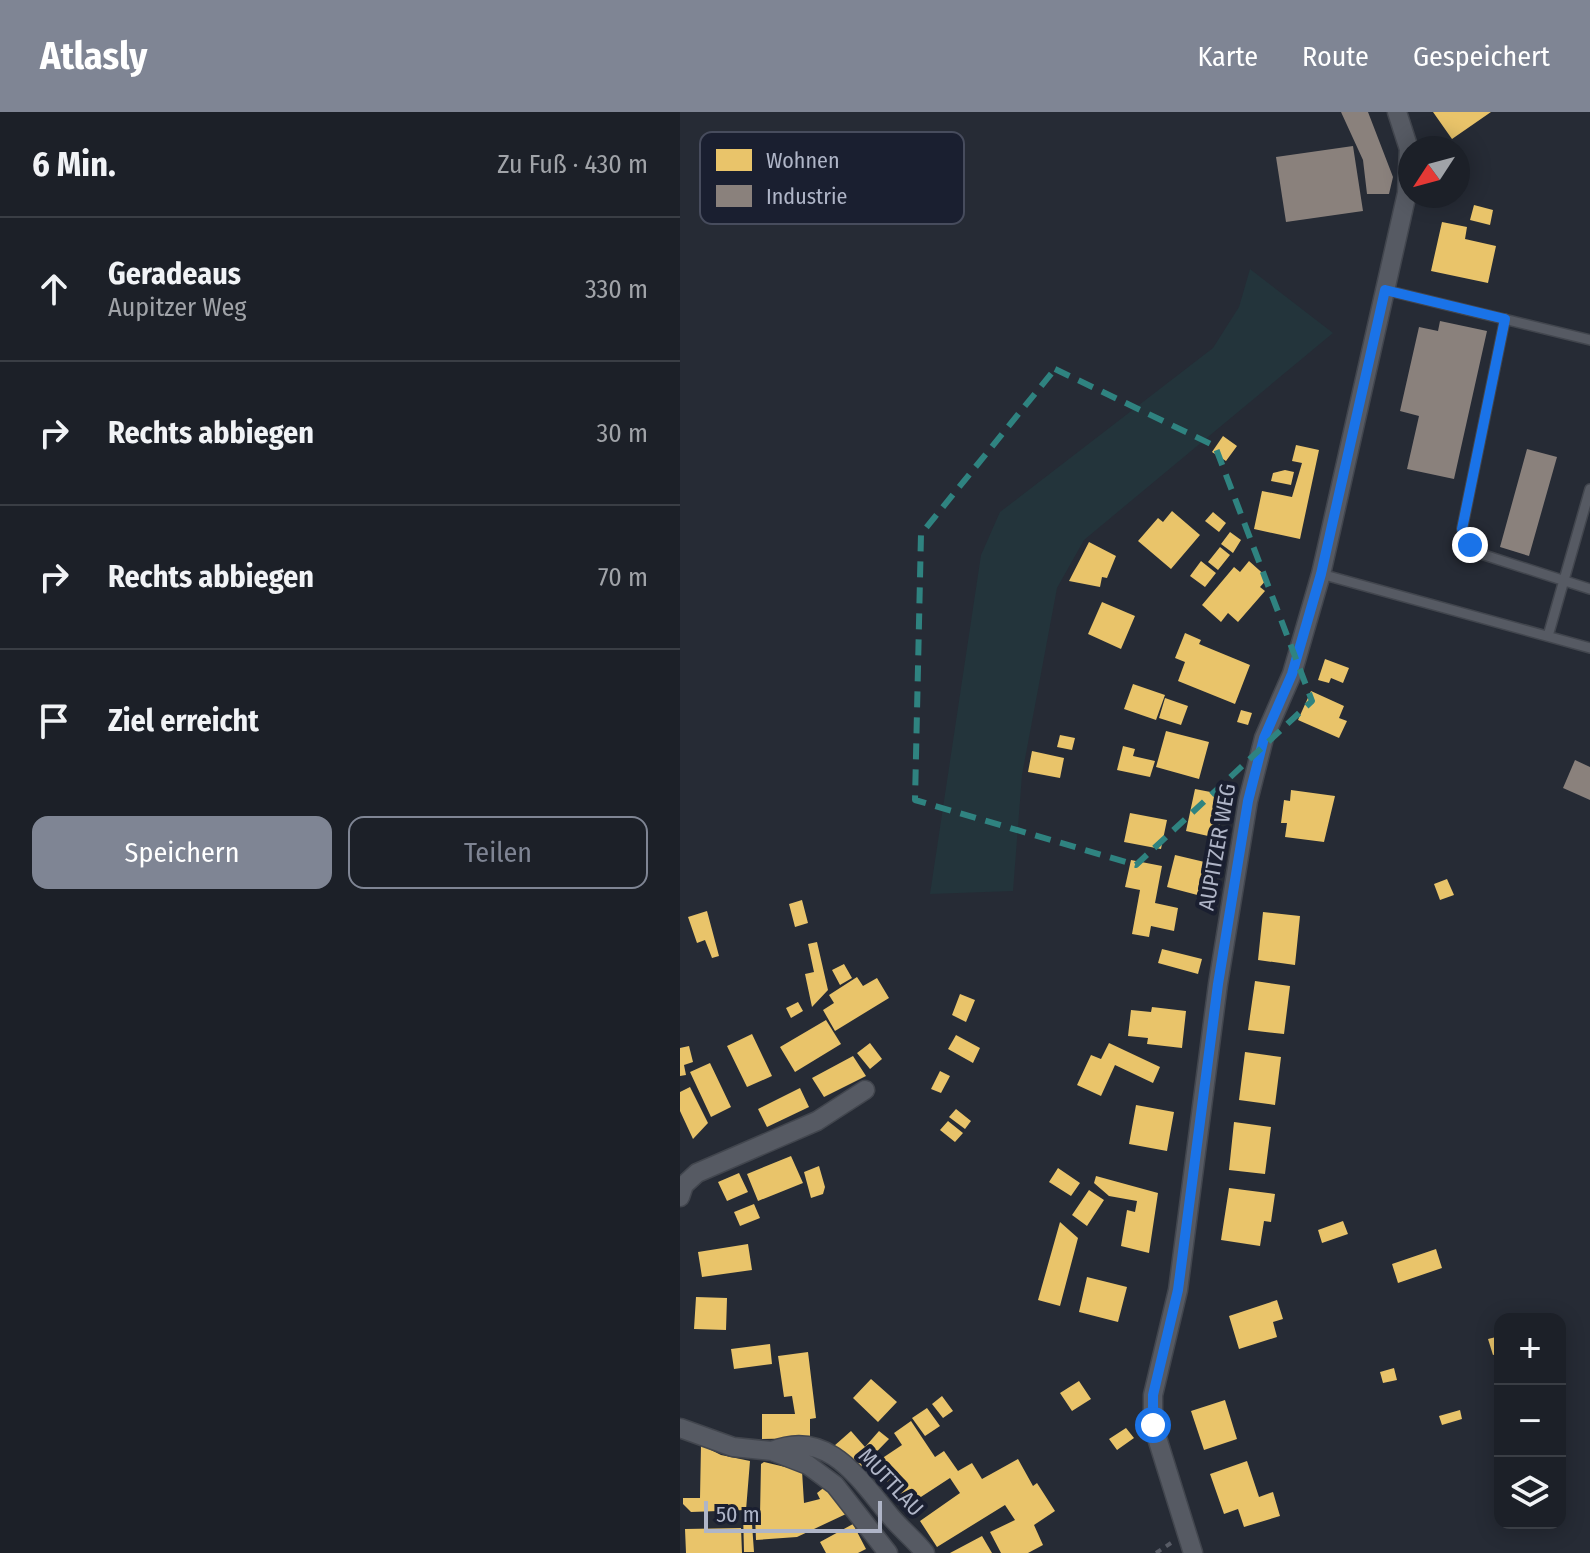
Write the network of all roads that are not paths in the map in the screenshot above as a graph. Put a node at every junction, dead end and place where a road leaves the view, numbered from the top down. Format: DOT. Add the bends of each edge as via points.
graph roads {
  1 [pos="1397,112"];
  2 [pos="1385,290"];
  3 [pos="1505,319"];
  4 [pos="1590,340"];
  5 [pos="1590,489"];
  6 [pos="1321,574"];
  7 [pos="1563,581"];
  8 [pos="1590,589"];
  9 [pos="1548,636"];
  10 [pos="1590,648"];
  11 [pos="865,1090"];
  12 [pos="680,1197"];
  13 [pos="680,1428"];
  14 [pos="772,1451"];
  15 [pos="888,1553"];
  16 [pos="925,1553"];
  17 [pos="1193,1553"];
  1 -- 2 [label="street, AUPITZER WEG" via="1409,149 1407,193"];
  2 -- 3 [label="lane"];
  2 -- 6 [label="street, AUPITZER WEG"];
  3 -- 4 [label="lane"];
  3 -- 7 [label="lane" via="1462,529 1481,554"];
  5 -- 7 [label="lane"];
  6 -- 9 [label="lane"];
  6 -- 17 [label="street, AUPITZER WEG" via="1292,674 1264,738 1248,801 1178,1290 1153,1395 1153,1425"];
  7 -- 8 [label="lane"];
  7 -- 9 [label="lane"];
  9 -- 10 [label="lane"];
  11 -- 12 [label="street" via="817,1121 697,1173"];
  13 -- 14 [label="street, MUTTLAU" via="733,1447"];
  14 -- 15 [label="street, MUTTLAU" via="808,1465 835,1485"];
  14 -- 16 [label="street, MUTTLAU" via="792,1443 824,1450"];
}
